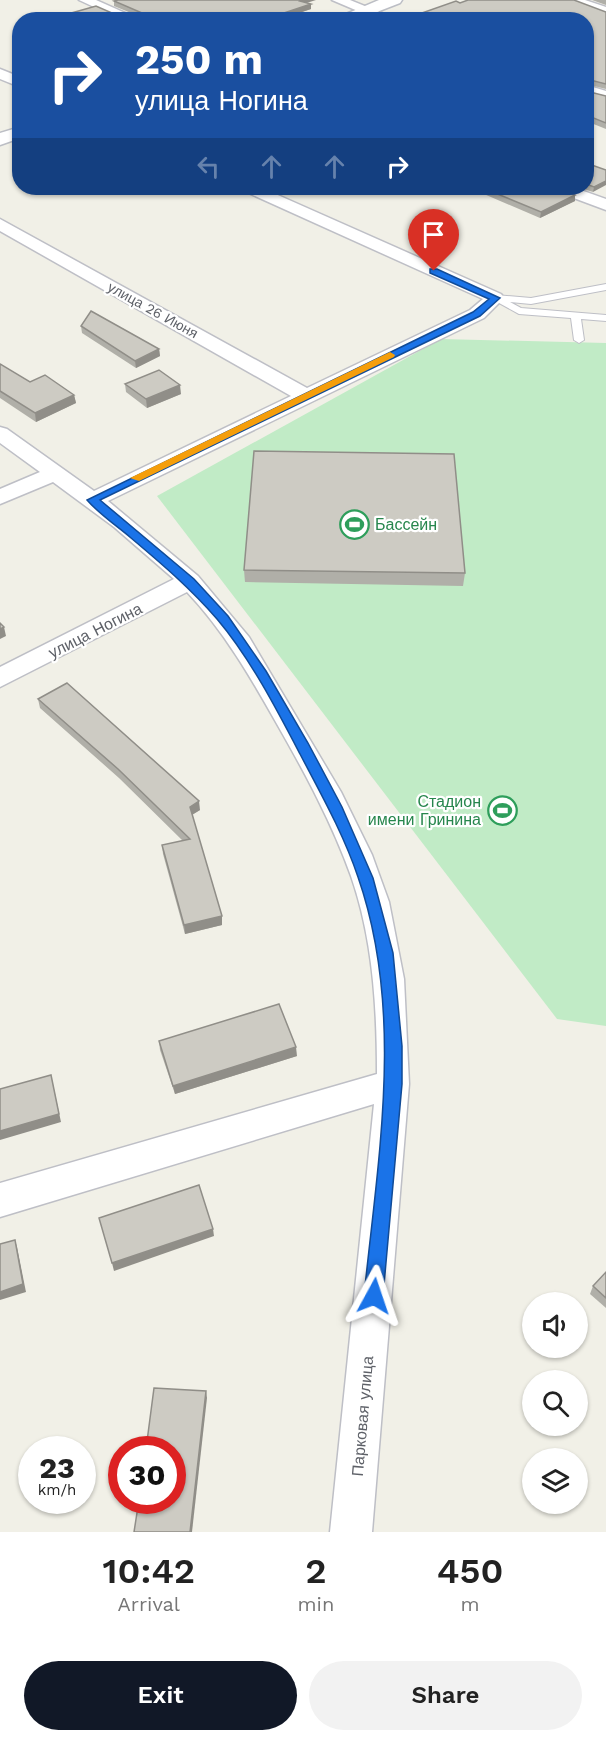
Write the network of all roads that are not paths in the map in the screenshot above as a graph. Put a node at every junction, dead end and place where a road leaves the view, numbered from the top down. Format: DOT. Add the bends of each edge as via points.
graph roads {
  1 [pos="85,0"];
  2 [pos="338,0"];
  3 [pos="394,0"];
  4 [pos="572,0"];
  5 [pos="367,10"];
  6 [pos="606,11"];
  7 [pos="115,12"];
  8 [pos="362,12"];
  9 [pos="372,12"];
  10 [pos="266,195"];
  11 [pos="578,195"];
  12 [pos="606,206"];
  13 [pos="0,224"];
  14 [pos="606,287"];
  15 [pos="495,298"];
  16 [pos="576,317"];
  17 [pos="606,318"];
  18 [pos="579,340"];
  19 [pos="306,396"];
  20 [pos="0,433"];
  21 [pos="55,473"];
  22 [pos="0,497"];
  23 [pos="92,500"];
  24 [pos="190,581"];
  25 [pos="0,678"];
  26 [pos="393,1084"];
  27 [pos="0,1200"];
  28 [pos="351,1532"];
  1 -- 7 [label="street"];
  2 -- 5 [label="street"];
  3 -- 5 [label="street"];
  4 -- 6 [label="street"];
  5 -- 8 [label="street"];
  5 -- 9 [label="street"];
  10 -- 15 [label="street"];
  11 -- 12 [label="street"];
  13 -- 19 [label="street, улица 26 Июня"];
  14 -- 15 [label="lane" via="531,301"];
  15 -- 16 [label="lane" via="519,311"];
  15 -- 19 [label="street" via="477,314"];
  16 -- 17 [label="lane"];
  16 -- 18 [label="lane"];
  19 -- 23 [label="street"];
  20 -- 21 [label="street, Парковая улица"];
  21 -- 22 [label="street"];
  21 -- 23 [label="street, Парковая улица"];
  23 -- 24 [label="street, Парковая улица"];
  24 -- 25 [label="street, улица Ногина"];
  24 -- 26 [label="street, Парковая улица" via="223,618 262,675 335,807 366,878 385,953 394,1046"];
  26 -- 27 [label="street"];
  26 -- 28 [label="street, Парковая улица"];
}
